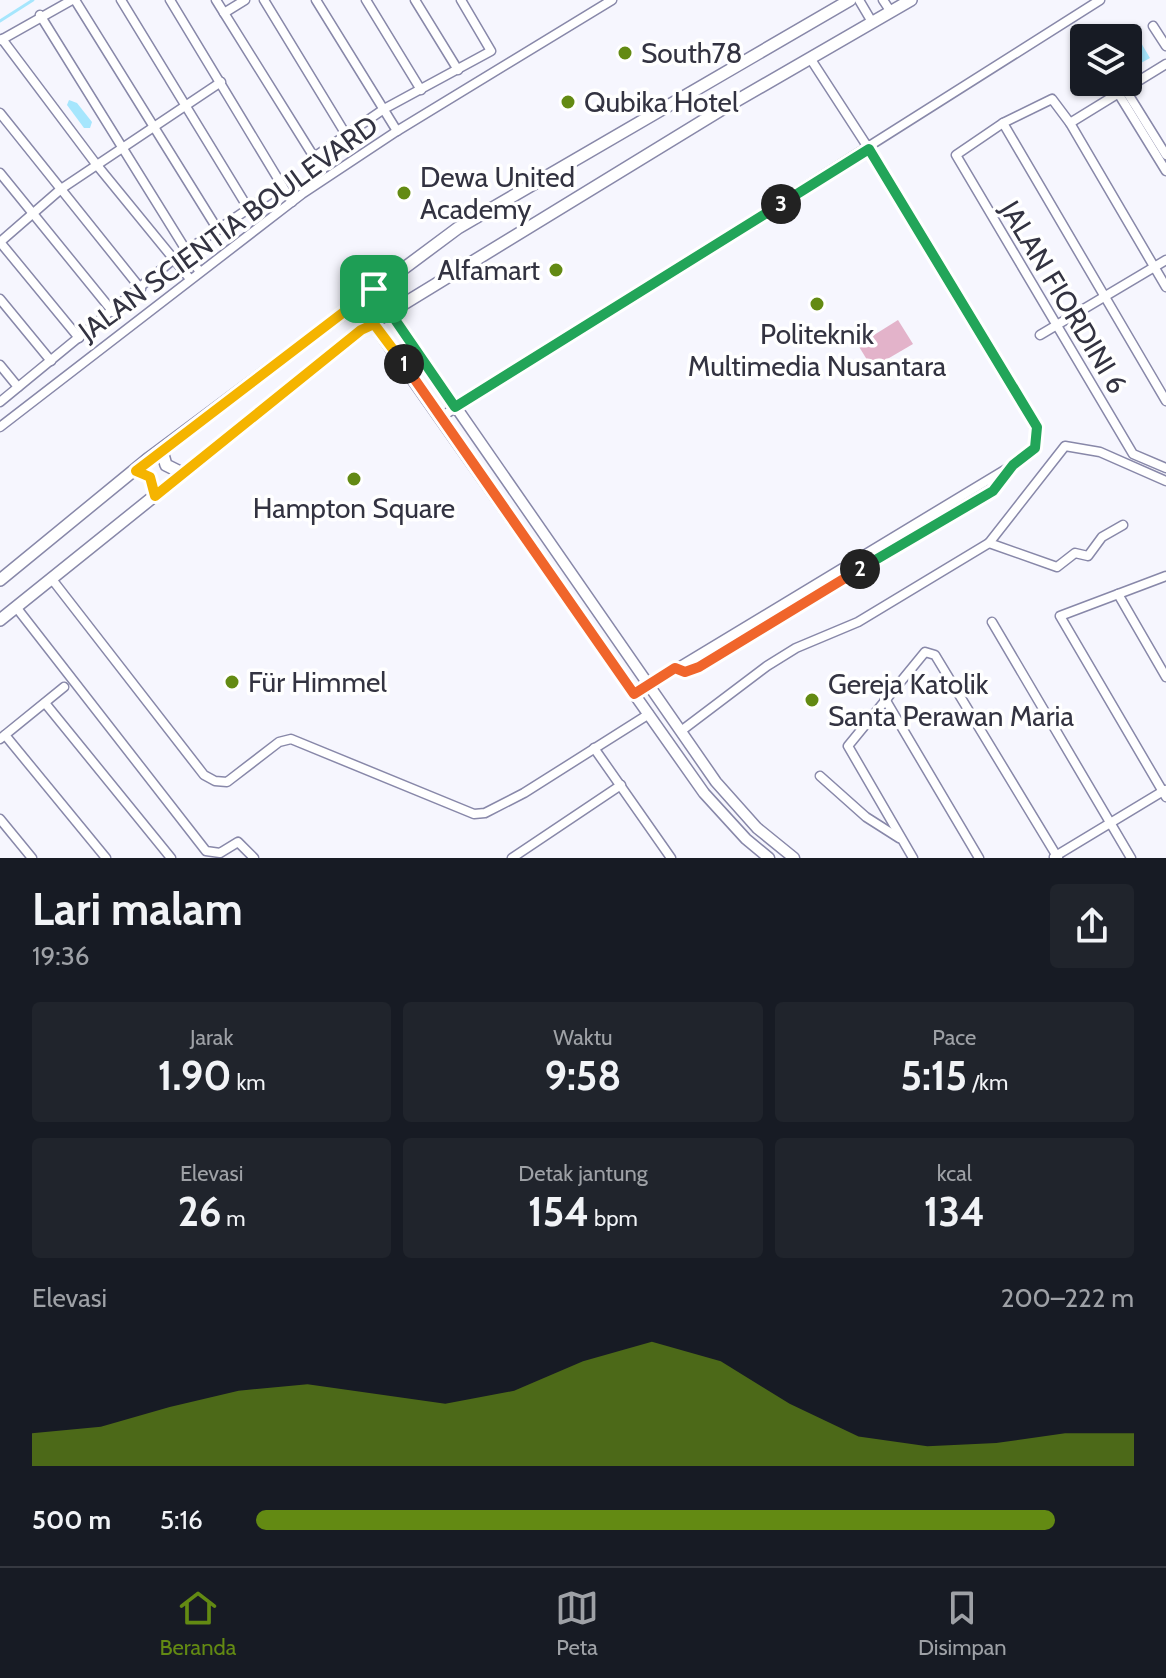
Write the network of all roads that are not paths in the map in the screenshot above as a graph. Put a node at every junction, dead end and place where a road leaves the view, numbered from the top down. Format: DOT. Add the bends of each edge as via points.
graph roads {
  1 [pos="74,0"];
  2 [pos="121,0"];
  3 [pos="170,0"];
  4 [pos="216,0"];
  5 [pos="245,0"];
  6 [pos="264,0"];
  7 [pos="316,0"];
  8 [pos="366,0"];
  9 [pos="415,0"];
  10 [pos="461,0"];
  11 [pos="612,0"];
  12 [pos="850,0"];
  13 [pos="859,0"];
  14 [pos="883,0"];
  15 [pos="911,0"];
  16 [pos="1100,0"];
  17 [pos="891,12"];
  18 [pos="224,13"];
  19 [pos="40,15"];
  20 [pos="872,22"];
  21 [pos="1159,29"];
  22 [pos="1,40"];
  23 [pos="1166,46"];
  24 [pos="810,58"];
  25 [pos="1166,64"];
  26 [pos="458,70"];
  27 [pos="1142,79"];
  28 [pos="221,82"];
  29 [pos="421,90"];
  30 [pos="1114,96"];
  31 [pos="1125,96"];
  32 [pos="1125,96"];
  33 [pos="184,105"];
  34 [pos="386,112"];
  35 [pos="0,113"];
  36 [pos="1003,123"];
  37 [pos="1070,123"];
  38 [pos="154,128"];
  39 [pos="395,128"];
  40 [pos="345,133"];
  41 [pos="121,147"];
  42 [pos="869,149"];
  43 [pos="1166,155"];
  44 [pos="96,164"];
  45 [pos="1166,171"];
  46 [pos="0,173"];
  47 [pos="283,187"];
  48 [pos="61,189"];
  49 [pos="292,202"];
  50 [pos="248,208"];
  51 [pos="32,213"];
  52 [pos="170,227"];
  53 [pos="218,230"];
  54 [pos="155,236"];
  55 [pos="0,242"];
  56 [pos="186,253"];
  57 [pos="174,259"];
  58 [pos="1166,260"];
  59 [pos="1154,267"];
  60 [pos="199,271"];
  61 [pos="190,279"];
  62 [pos="1166,287"];
  63 [pos="141,289"];
  64 [pos="374,289"];
  65 [pos="1105,297"];
  66 [pos="0,299"];
  67 [pos="357,301"];
  68 [pos="113,312"];
  69 [pos="391,312"];
  70 [pos="374,324"];
  71 [pos="1056,326"];
  72 [pos="1040,335"];
  73 [pos="79,338"];
  74 [pos="51,361"];
  75 [pos="0,365"];
  76 [pos="18,387"];
  77 [pos="1166,401"];
  78 [pos="0,402"];
  79 [pos="455,407"];
  80 [pos="441,417"];
  81 [pos="0,426"];
  82 [pos="162,451"];
  83 [pos="1166,468"];
  84 [pos="136,471"];
  85 [pos="182,473"];
  86 [pos="1166,481"];
  87 [pos="155,496"];
  88 [pos="1123,525"];
  89 [pos="989,543"];
  90 [pos="2,575"];
  91 [pos="1166,576"];
  92 [pos="51,578"];
  93 [pos="1118,594"];
  94 [pos="16,607"];
  95 [pos="0,620"];
  96 [pos="992,622"];
  97 [pos="1166,677"];
  98 [pos="648,685"];
  99 [pos="64,687"];
  100 [pos="634,694"];
  101 [pos="885,699"];
  102 [pos="45,703"];
  103 [pos="649,714"];
  104 [pos="681,731"];
  105 [pos="2,737"];
  106 [pos="594,748"];
  107 [pos="820,776"];
  108 [pos="621,785"];
  109 [pos="1165,793"];
  110 [pos="0,819"];
  111 [pos="1110,823"];
  112 [pos="903,841"];
  113 [pos="1056,857"];
  114 [pos="32,858"];
  115 [pos="106,858"];
  116 [pos="171,858"];
  117 [pos="254,858"];
  118 [pos="512,858"];
  119 [pos="671,858"];
  120 [pos="769,858"];
  121 [pos="794,858"];
  122 [pos="913,858"];
  123 [pos="979,858"];
  124 [pos="1131,858"];
  1 -- 19 [label="street"];
  1 -- 38 [label="street"];
  2 -- 33 [label="street"];
  3 -- 28 [label="street"];
  4 -- 18 [label="street"];
  5 -- 18 [label="street"];
  6 -- 40 [label="street"];
  7 -- 34 [label="street"];
  8 -- 29 [label="street"];
  9 -- 26 [label="street"];
  10 -- 26 [label="street" via="492,49"];
  11 -- 39 [label="street, JALAN SCIENTIA BOULEVARD"];
  12 -- 64 [label="main road" via="458,228"];
  13 -- 20 [label="street"];
  14 -- 17 [label="street"];
  15 -- 17 [label="main road"];
  16 -- 42 [label="street"];
  17 -- 20 [label="main road"];
  18 -- 40 [label="street" via="311,155 316,157"];
  19 -- 22 [label="street"];
  19 -- 41 [label="street"];
  20 -- 24 [label="main road"];
  21 -- 23 [label="street"];
  22 -- 44 [label="street"];
  24 -- 42 [label="street"];
  24 -- 69 [label="main road"];
  25 -- 27 [label="street"];
  26 -- 29 [label="street"];
  28 -- 33 [label="street"];
  28 -- 47 [label="street"];
  29 -- 34 [label="street"];
  30 -- 37 [label="street"];
  31 -- 43 [label="street"];
  32 -- 45 [label="street"];
  33 -- 38 [label="street"];
  33 -- 50 [label="street"];
  34 -- 39 [label="street"];
  34 -- 40 [label="street"];
  35 -- 48 [label="street"];
  36 -- 37 [label="street" via="1047,99 1056,102"];
  36 -- 65 [label="street"];
  36 -- 71 [label="street, JALAN FIORDINI 6" via="960,150 956,160"];
  37 -- 59 [label="street"];
  38 -- 41 [label="street"];
  38 -- 53 [label="street"];
  39 -- 49 [label="street, JALAN SCIENTIA BOULEVARD"];
  41 -- 44 [label="street"];
  41 -- 52 [label="street"];
  42 -- 79 [label="street"];
  42 -- 98 [label="street" via="1037,427 1035,448"];
  44 -- 48 [label="street"];
  44 -- 54 [label="street"];
  46 -- 51 [label="street"];
  47 -- 49 [label="street"];
  47 -- 50 [label="street"];
  48 -- 51 [label="street"];
  48 -- 63 [label="street"];
  49 -- 60 [label="street, JALAN SCIENTIA BOULEVARD"];
  50 -- 53 [label="street"];
  51 -- 55 [label="street"];
  51 -- 68 [label="street"];
  52 -- 54 [label="street"];
  52 -- 56 [label="street"];
  53 -- 56 [label="street"];
  54 -- 57 [label="street"];
  55 -- 73 [label="street"];
  56 -- 57 [label="street"];
  56 -- 60 [label="street"];
  57 -- 61 [label="street"];
  57 -- 63 [label="street"];
  58 -- 59 [label="street"];
  59 -- 62 [label="street"];
  59 -- 65 [label="street"];
  60 -- 61 [label="street, JALAN SCIENTIA BOULEVARD"];
  61 -- 81 [label="street, JALAN SCIENTIA BOULEVARD"];
  63 -- 68 [label="street"];
  64 -- 67 [label="main road"];
  64 -- 69 [label="street"];
  65 -- 71 [label="street"];
  65 -- 77 [label="street"];
  66 -- 74 [label="street"];
  67 -- 70 [label="street"];
  67 -- 82 [label="main road"];
  68 -- 73 [label="street"];
  69 -- 70 [label="main road"];
  69 -- 79 [label="street"];
  70 -- 80 [label="street"];
  70 -- 85 [label="main road"];
  71 -- 72 [label="street"];
  71 -- 83 [label="street, JALAN FIORDINI 6" via="1136,457"];
  73 -- 74 [label="street"];
  74 -- 76 [label="street"];
  75 -- 76 [label="street"];
  76 -- 78 [label="street"];
  79 -- 80 [label="street"];
  79 -- 98 [label="street"];
  80 -- 100 [label="street"];
  82 -- 84 [label="main road"];
  82 -- 85 [label="main road" via="166,465"];
  84 -- 87 [label="main road" via="150,477"];
  84 -- 90 [label="main road"];
  85 -- 87 [label="main road"];
  86 -- 89 [label="street" via="1100,452 1065,446"];
  87 -- 92 [label="main road"];
  88 -- 89 [label="street" via="1102,537 1088,556 1075,553 1060,567"];
  89 -- 104 [label="street" via="858,622 796,648"];
  91 -- 93 [label="street"];
  92 -- 94 [label="main road"];
  92 -- 106 [label="street" via="204,775 215,781 227,782 279,742 291,739 474,814 524,793"];
  93 -- 97 [label="street"];
  93 -- 109 [label="street" via="1060,616"];
  94 -- 95 [label="main road"];
  94 -- 117 [label="street" via="206,851 220,853 238,842"];
  96 -- 111 [label="street"];
  98 -- 100 [label="street"];
  98 -- 104 [label="street"];
  99 -- 102 [label="street"];
  100 -- 103 [label="street"];
  101 -- 112 [label="street" via="848,742 848,749"];
  101 -- 113 [label="street" via="925,652 935,655"];
  101 -- 123 [label="street"];
  102 -- 105 [label="street"];
  102 -- 116 [label="street"];
  103 -- 106 [label="street"];
  103 -- 120 [label="street" via="704,793"];
  104 -- 121 [label="street" via="740,811"];
  105 -- 115 [label="street"];
  106 -- 108 [label="street"];
  107 -- 112 [label="street"];
  108 -- 118 [label="street"];
  108 -- 119 [label="street"];
  109 -- 111 [label="street"];
  110 -- 114 [label="street"];
  111 -- 113 [label="street"];
  111 -- 124 [label="street"];
  112 -- 122 [label="street"];
}
